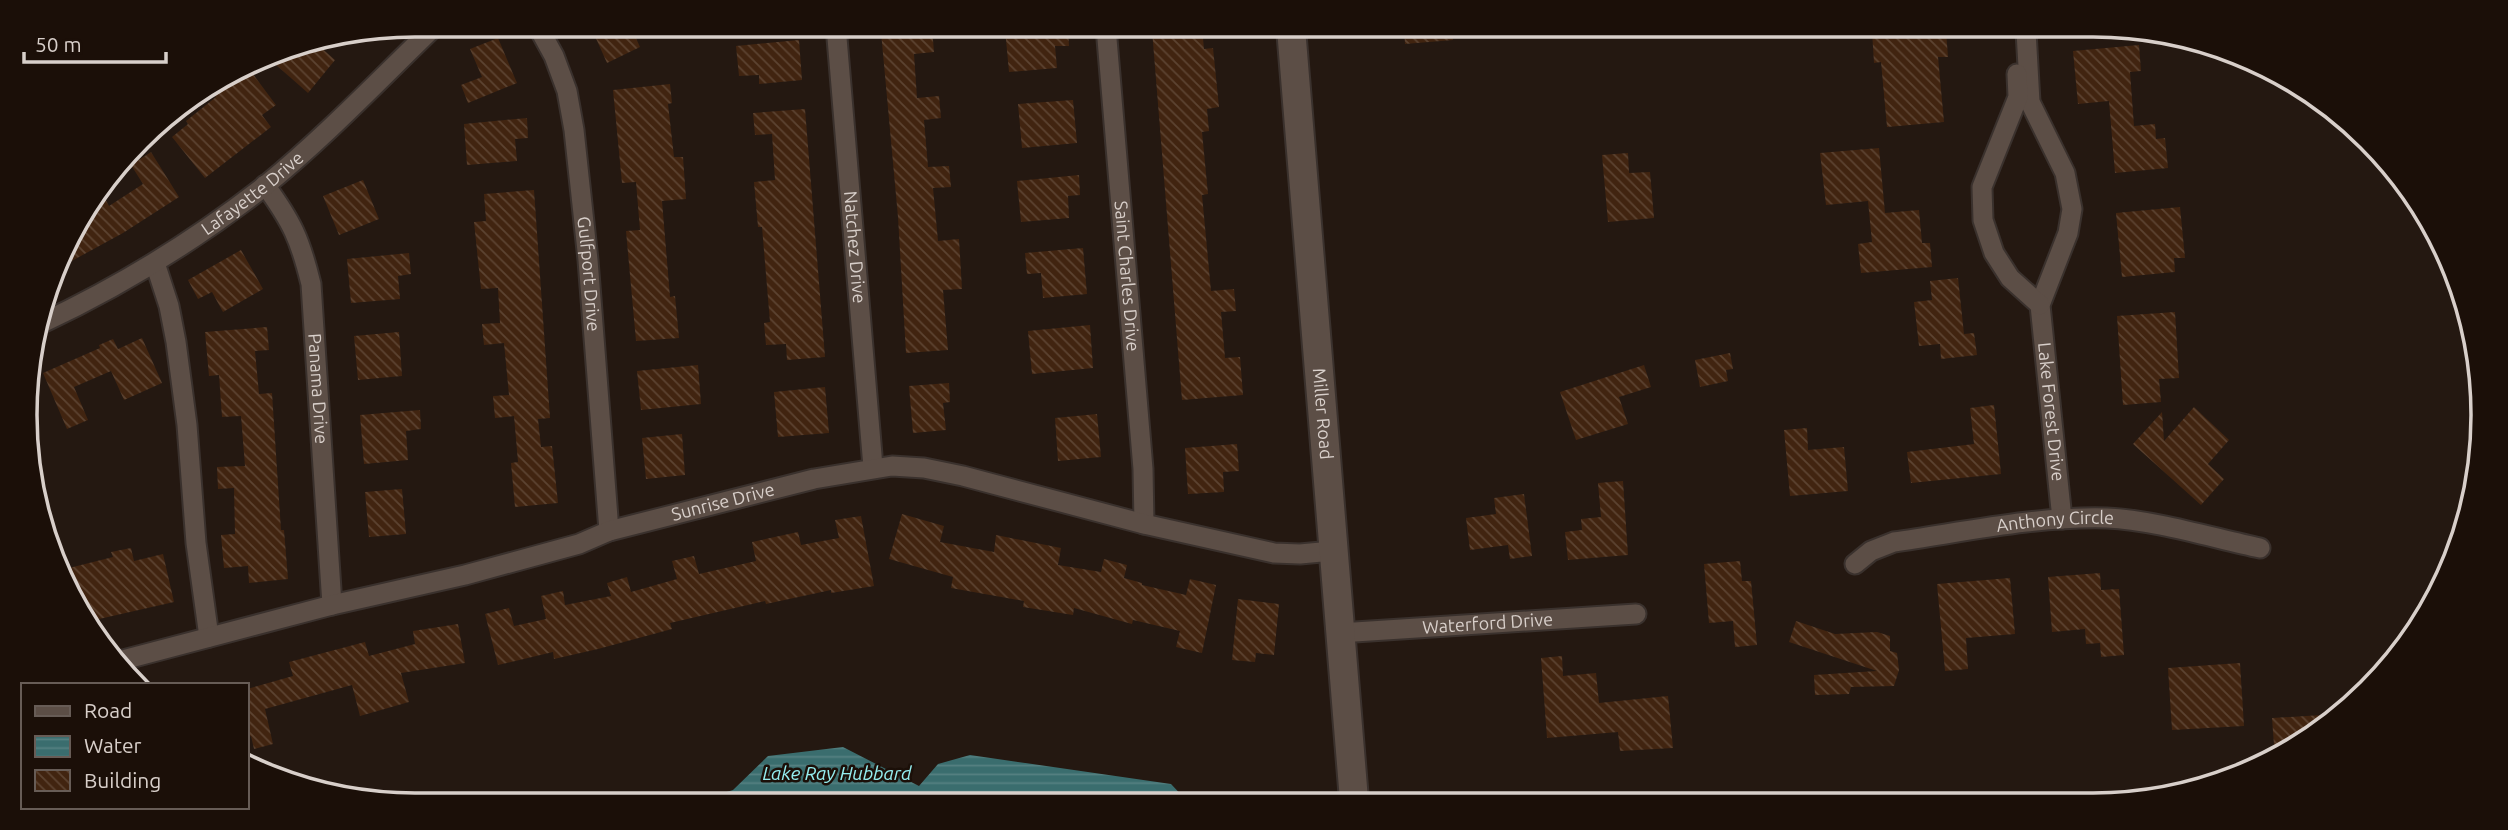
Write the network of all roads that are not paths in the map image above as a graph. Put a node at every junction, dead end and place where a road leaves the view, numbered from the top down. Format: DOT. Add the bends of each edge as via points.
graph roads {
  1 [pos="424,37"];
  2 [pos="544,37"];
  3 [pos="837,37"];
  4 [pos="1108,37"];
  5 [pos="1292,37"];
  6 [pos="2014,37"];
  7 [pos="2026,37"];
  8 [pos="265,185"];
  9 [pos="155,263"];
  10 [pos="2040,305"];
  11 [pos="50,319"];
  12 [pos="873,467"];
  13 [pos="2062,519"];
  14 [pos="1144,524"];
  15 [pos="608,531"];
  16 [pos="2260,548"];
  17 [pos="1332,551"];
  18 [pos="1855,564"];
  19 [pos="332,605"];
  20 [pos="1636,614"];
  21 [pos="1339,633"];
  22 [pos="209,637"];
  23 [pos="126,658"];
  24 [pos="1353,793"];
  1 -- 8 [label="street, Lafayette Drive"];
  2 -- 15 [label="street, Gulfport Drive" via="567,91 574,130"];
  3 -- 12 [label="street, Natchez Drive"];
  4 -- 14 [label="street, Saint Charles Drive"];
  5 -- 17 [label="main road, Miller Road"];
  6 -- 10 [label="street" via="2018,97 1982,187 1983,220 1994,253 2010,278"];
  7 -- 10 [label="street, Lake Forest Drive" via="2030,102 2064,173 2072,209 2064,245"];
  8 -- 9 [label="street, Lafayette Drive"];
  8 -- 19 [label="street, Panama Drive" via="287,215 311,284"];
  9 -- 11 [label="street, Lafayette Drive"];
  9 -- 22 [label="street" via="176,342"];
  10 -- 13 [label="street, Lake Forest Drive"];
  12 -- 14 [label="street, Sunrise Drive" via="924,468 963,476"];
  12 -- 15 [label="street, Sunrise Drive"];
  13 -- 16 [label="street, Anthony Circle" via="2110,518"];
  13 -- 18 [label="street, Anthony Circle" via="1894,541"];
  14 -- 17 [label="street, Sunrise Drive" via="1274,553"];
  15 -- 19 [label="street, Sunrise Drive" via="579,544"];
  17 -- 21 [label="main road, Miller Road"];
  19 -- 22 [label="street, Sunrise Drive"];
  20 -- 21 [label="street, Waterford Drive"];
  21 -- 24 [label="main road, Miller Road"];
  22 -- 23 [label="street, Sunrise Drive"];
}
